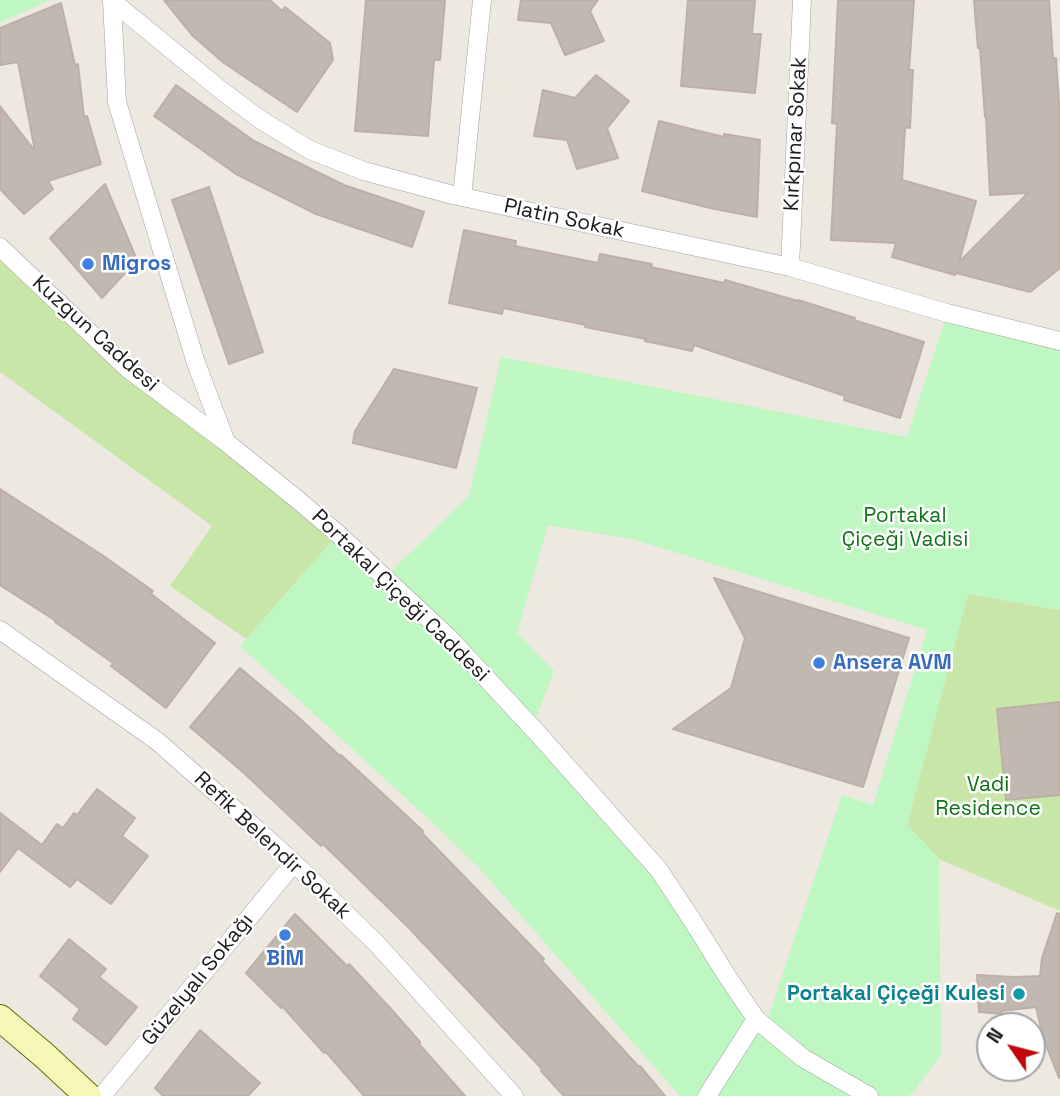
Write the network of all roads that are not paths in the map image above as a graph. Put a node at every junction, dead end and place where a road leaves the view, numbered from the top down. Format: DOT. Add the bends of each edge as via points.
graph roads {
  1 [pos="112,0"];
  2 [pos="482,0"];
  3 [pos="802,0"];
  4 [pos="462,197"];
  5 [pos="0,247"];
  6 [pos="790,267"];
  7 [pos="1060,341"];
  8 [pos="226,442"];
  9 [pos="0,630"];
  10 [pos="294,863"];
  11 [pos="0,1018"];
  12 [pos="757,1018"];
  13 [pos="88,1096"];
  14 [pos="102,1096"];
  15 [pos="514,1096"];
  16 [pos="708,1096"];
  17 [pos="869,1096"];
  1 -- 4 [label="street, Platin Sokak" via="222,91 310,150 363,171"];
  1 -- 8 [label="street" via="117,102 196,363"];
  2 -- 4 [label="street"];
  3 -- 6 [label="street, Kırkpınar Sokak"];
  4 -- 6 [label="street, Platin Sokak"];
  5 -- 8 [label="street, Kuzgun Caddesi" via="127,368"];
  6 -- 7 [label="street, Platin Sokak"];
  8 -- 12 [label="street, Portakal Çiçeği Caddesi" via="298,500 448,637 540,736 659,870"];
  9 -- 10 [label="street, Refik Belendir Sokak" via="157,741"];
  10 -- 14 [label="street, Güzelyalı Sokağı"];
  10 -- 15 [label="street, Refik Belendir Sokak" via="377,944"];
  11 -- 13 [label="main road"];
  12 -- 16 [label="street"];
  12 -- 17 [label="street, Portakal Çiçeği Caddesi" via="803,1058"];
}
